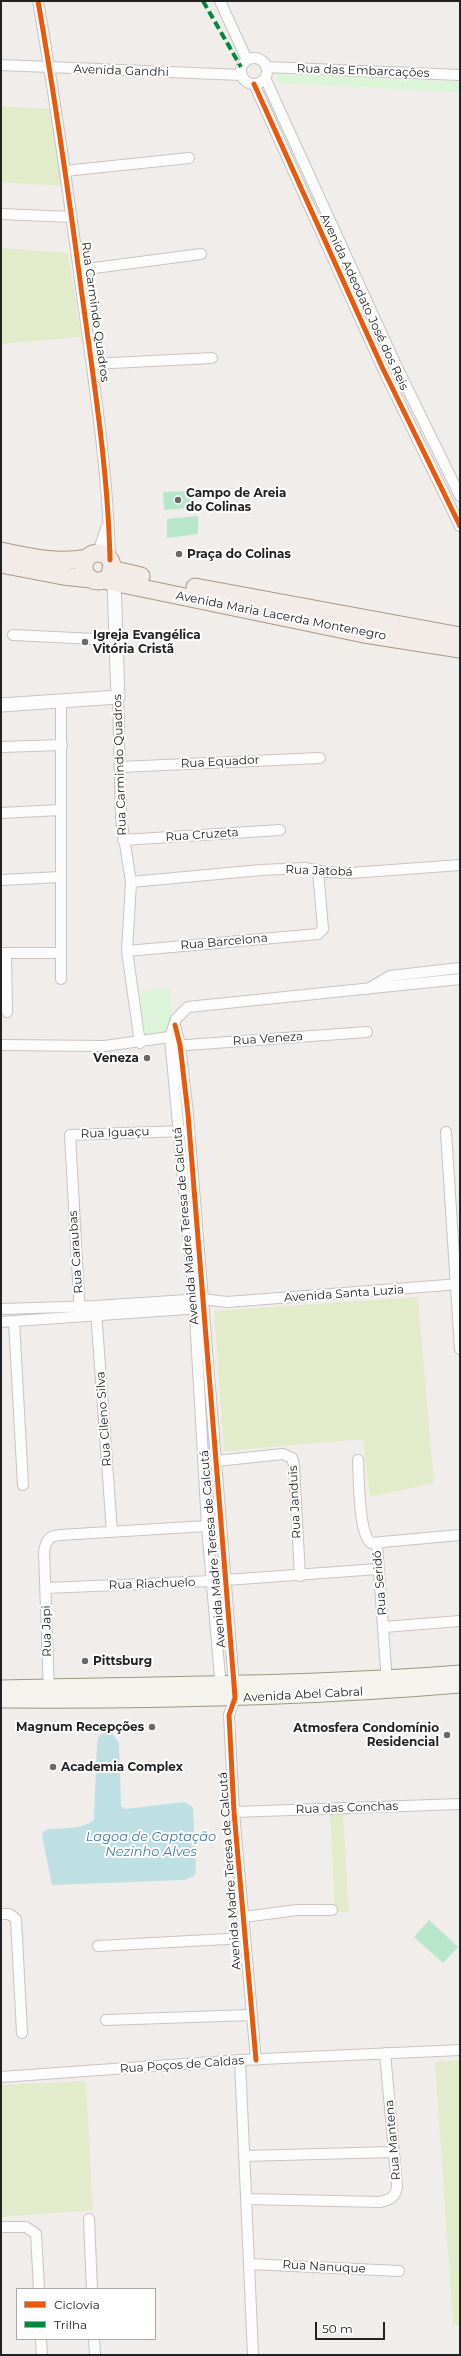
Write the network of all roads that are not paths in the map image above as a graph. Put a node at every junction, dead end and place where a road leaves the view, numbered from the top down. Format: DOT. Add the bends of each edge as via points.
graph roads {
  1 [pos="38,1"];
  2 [pos="220,1"];
  3 [pos="247,60"];
  4 [pos="1,65"];
  5 [pos="266,67"];
  6 [pos="50,68"];
  7 [pos="241,75"];
  8 [pos="460,75"];
  9 [pos="265,78"];
  10 [pos="254,84"];
  11 [pos="189,158"];
  12 [pos="65,171"];
  13 [pos="1,214"];
  14 [pos="71,217"];
  15 [pos="201,254"];
  16 [pos="79,270"];
  17 [pos="367,301"];
  18 [pos="354,306"];
  19 [pos="212,358"];
  20 [pos="92,364"];
  21 [pos="460,496"];
  22 [pos="460,526"];
  23 [pos="1,551"];
  24 [pos="1,564"];
  25 [pos="102,569"];
  26 [pos="13,635"];
  27 [pos="460,636"];
  28 [pos="115,640"];
  29 [pos="460,649"];
  30 [pos="118,697"];
  31 [pos="62,701"];
  32 [pos="1,705"];
  33 [pos="62,745"];
  34 [pos="1,747"];
  35 [pos="320,758"];
  36 [pos="120,767"];
  37 [pos="60,810"];
  38 [pos="1,813"];
  39 [pos="280,830"];
  40 [pos="123,840"];
  41 [pos="460,865"];
  42 [pos="318,871"];
  43 [pos="60,877"];
  44 [pos="1,880"];
  45 [pos="131,882"];
  46 [pos="127,951"];
  47 [pos="61,953"];
  48 [pos="3,954"];
  49 [pos="460,968"];
  50 [pos="61,978"];
  51 [pos="460,979"];
  52 [pos="368,989"];
  53 [pos="8,1012"];
  54 [pos="367,1032"];
  55 [pos="175,1041"];
  56 [pos="140,1043"];
  57 [pos="1,1045"];
  58 [pos="189,1130"];
  59 [pos="177,1131"];
  60 [pos="446,1132"];
  61 [pos="72,1188"];
  62 [pos="458,1285"];
  63 [pos="198,1304"];
  64 [pos="2,1309"];
  65 [pos="96,1311"];
  66 [pos="80,1312"];
  67 [pos="14,1321"];
  68 [pos="2,1322"];
  69 [pos="460,1349"];
  70 [pos="358,1460"];
  71 [pos="216,1461"];
  72 [pos="23,1485"];
  73 [pos="207,1526"];
  74 [pos="112,1532"];
  75 [pos="460,1535"];
  76 [pos="377,1544"];
  77 [pos="378,1569"];
  78 [pos="300,1576"];
  79 [pos="227,1580"];
  80 [pos="212,1582"];
  81 [pos="46,1588"];
  82 [pos="460,1621"];
  83 [pos="384,1628"];
  84 [pos="460,1673"];
  85 [pos="460,1684"];
  86 [pos="387,1685"];
  87 [pos="1,1688"];
  88 [pos="228,1691"];
  89 [pos="49,1693"];
  90 [pos="1,1700"];
  91 [pos="460,1804"];
  92 [pos="234,1812"];
  93 [pos="332,1910"];
  94 [pos="1,1914"];
  95 [pos="244,1917"];
  96 [pos="243,1938"];
  97 [pos="98,1946"];
  98 [pos="248,2015"];
  99 [pos="106,2020"];
  100 [pos="22,2033"];
  101 [pos="460,2050"];
  102 [pos="385,2053"];
  103 [pos="240,2060"];
  104 [pos="253,2060"];
  105 [pos="1,2077"];
  106 [pos="393,2152"];
  107 [pos="244,2156"];
  108 [pos="246,2199"];
  109 [pos="88,2219"];
  110 [pos="1,2227"];
  111 [pos="249,2264"];
  112 [pos="399,2271"];
  113 [pos="39,2288"];
  114 [pos="92,2288"];
  115 [pos="41,2340"];
  116 [pos="94,2340"];
  117 [pos="42,2355"];
  118 [pos="95,2355"];
  119 [pos="253,2355"];
  1 -- 6 [label="street, Rua Carmindo Quadros"];
  2 -- 3 [label="street"];
  3 -- 5 [label="street" via="258,59"];
  3 -- 7 [label="street" via="241,67"];
  4 -- 6 [label="street, Avenida Gandhi"];
  5 -- 8 [label="street, Rua das Embarcações"];
  5 -- 9 [label="street"];
  6 -- 7 [label="street, Avenida Gandhi"];
  6 -- 12 [label="street, Rua Carmindo Quadros"];
  7 -- 10 [label="street" via="244,80"];
  9 -- 10 [label="street"];
  9 -- 17 [label="street, Avenida Adeodato José dos Reis"];
  10 -- 18 [label="street, Avenida Adeodato José dos Reis"];
  11 -- 12 [label="street"];
  12 -- 14 [label="street, Rua Carmindo Quadros"];
  13 -- 14 [label="street"];
  14 -- 16 [label="street, Rua Carmindo Quadros"];
  15 -- 16 [label="street"];
  16 -- 20 [label="street, Rua Carmindo Quadros"];
  17 -- 18 [label="street"];
  17 -- 21 [label="street, Avenida Adeodato José dos Reis"];
  18 -- 22 [label="street, Avenida Adeodato José dos Reis"];
  19 -- 20 [label="street"];
  20 -- 25 [label="street, Rua Carmindo Quadros" via="109,519"];
  23 -- 25 [label="main road, Avenida Maria Lacerda Montenegro" via="49,561 72,561"];
  24 -- 25 [label="main road, Avenida Maria Lacerda Montenegro" via="63,576"];
  25 -- 27 [label="main road, Avenida Maria Lacerda Montenegro"];
  25 -- 28 [label="street, Rua Carmindo Quadros"];
  25 -- 29 [label="main road, Avenida Maria Lacerda Montenegro" via="364,634"];
  26 -- 28 [label="street"];
  28 -- 30 [label="street, Rua Carmindo Quadros"];
  30 -- 31 [label="street"];
  30 -- 36 [label="street, Rua Carmindo Quadros"];
  31 -- 32 [label="street"];
  31 -- 33 [label="street"];
  33 -- 34 [label="street"];
  33 -- 37 [label="street"];
  35 -- 36 [label="street, Rua Equador"];
  36 -- 40 [label="street, Rua Carmindo Quadros"];
  37 -- 38 [label="street"];
  37 -- 43 [label="street"];
  39 -- 40 [label="street, Rua Cruzeta"];
  40 -- 45 [label="street, Rua Carmindo Quadros"];
  41 -- 42 [label="street, Rua Jatobá" via="351,873"];
  42 -- 45 [label="street, Rua Jatobá" via="305,868 261,870"];
  42 -- 46 [label="street, Rua Barcelona" via="323,929 320,933"];
  43 -- 44 [label="street"];
  43 -- 47 [label="street"];
  45 -- 46 [label="street, Rua Carmindo Quadros"];
  46 -- 56 [label="street, Rua Carmindo Quadros"];
  47 -- 48 [label="street"];
  47 -- 50 [label="street"];
  48 -- 53 [label="street"];
  49 -- 52 [label="street" via="390,976"];
  51 -- 52 [label="street"];
  52 -- 55 [label="street" via="193,1006 183,1010 176,1019"];
  54 -- 55 [label="street, Rua Veneza"];
  55 -- 56 [label="street, Rua Veneza"];
  55 -- 58 [label="street, Avenida Madre Teresa de Calcutá"];
  55 -- 59 [label="street, Avenida Madre Teresa de Calcutá"];
  56 -- 57 [label="street, Rua Veneza" via="105,1046"];
  58 -- 59 [label="street, Rua Iguaçu"];
  58 -- 63 [label="street, Avenida Madre Teresa de Calcutá"];
  59 -- 61 [label="street, Rua Iguaçu" via="70,1135"];
  59 -- 63 [label="street, Avenida Madre Teresa de Calcutá"];
  60 -- 62 [label="street"];
  61 -- 66 [label="street, Rua Caraubas"];
  62 -- 63 [label="street, Avenida Santa Luzia"];
  62 -- 69 [label="street"];
  63 -- 65 [label="street, Avenida Santa Luzia"];
  63 -- 71 [label="street, Avenida Madre Teresa de Calcutá"];
  63 -- 73 [label="street, Avenida Madre Teresa de Calcutá"];
  64 -- 66 [label="street, Avenida Santa Luzia"];
  64 -- 68 [label="street"];
  65 -- 66 [label="street, Avenida Santa Luzia"];
  65 -- 74 [label="street, Rua Cileno Silva"];
  66 -- 67 [label="street, Avenida Santa Luzia"];
  67 -- 68 [label="street, Avenida Santa Luzia"];
  67 -- 72 [label="street"];
  70 -- 76 [label="street, Rua Seridó" via="365,1534 371,1543"];
  71 -- 78 [label="street, Rua Janduis" via="283,1454 292,1458"];
  71 -- 79 [label="street, Avenida Madre Teresa de Calcutá"];
  73 -- 74 [label="street, Rua Japi"];
  73 -- 80 [label="street, Avenida Madre Teresa de Calcutá"];
  74 -- 81 [label="street, Rua Japi" via="52,1536 48,1539 44,1563"];
  75 -- 76 [label="street"];
  76 -- 77 [label="street, Rua Seridó"];
  77 -- 78 [label="street, Rua Riachuelo"];
  77 -- 83 [label="street, Rua Seridó"];
  78 -- 79 [label="street, Rua Riachuelo"];
  79 -- 80 [label="street, Rua Riachuelo"];
  79 -- 88 [label="street, Avenida Madre Teresa de Calcutá"];
  80 -- 81 [label="street, Rua Riachuelo"];
  80 -- 88 [label="street, Avenida Madre Teresa de Calcutá"];
  81 -- 89 [label="street, Rua Japi"];
  82 -- 83 [label="street"];
  83 -- 86 [label="street, Rua Seridó"];
  84 -- 86 [label="main road, Avenida Abel Cabral"];
  85 -- 86 [label="main road, Avenida Abel Cabral"];
  86 -- 88 [label="main road, Avenida Abel Cabral"];
  87 -- 89 [label="main road, Avenida Abel Cabral"];
  88 -- 89 [label="main road, Avenida Abel Cabral"];
  88 -- 92 [label="street, Avenida Madre Teresa de Calcutá"];
  89 -- 90 [label="main road, Avenida Abel Cabral"];
  91 -- 92 [label="street, Rua das Conchas"];
  92 -- 95 [label="street, Avenida Madre Teresa de Calcutá"];
  93 -- 95 [label="street" via="297,1910"];
  94 -- 100 [label="street" via="13,1916 16,1920"];
  95 -- 96 [label="street, Avenida Madre Teresa de Calcutá"];
  96 -- 97 [label="street"];
  96 -- 98 [label="street, Avenida Madre Teresa de Calcutá"];
  98 -- 99 [label="street"];
  98 -- 104 [label="street, Avenida Madre Teresa de Calcutá"];
  101 -- 102 [label="street, Rua Poços de Caldas"];
  102 -- 104 [label="street, Rua Poços de Caldas"];
  102 -- 106 [label="street, Rua Mantena"];
  103 -- 104 [label="street, Rua Poços de Caldas"];
  103 -- 105 [label="street, Rua Poços de Caldas"];
  103 -- 107 [label="street"];
  106 -- 107 [label="street"];
  106 -- 108 [label="street, Rua Mantena" via="396,2191 386,2201"];
  107 -- 108 [label="street"];
  108 -- 111 [label="street"];
  109 -- 114 [label="street"];
  110 -- 113 [label="street" via="31,2229 36,2234"];
  111 -- 112 [label="street, Rua Nanuque"];
  111 -- 119 [label="street"];
  115 -- 117 [label="street"];
  116 -- 118 [label="street"];
}
